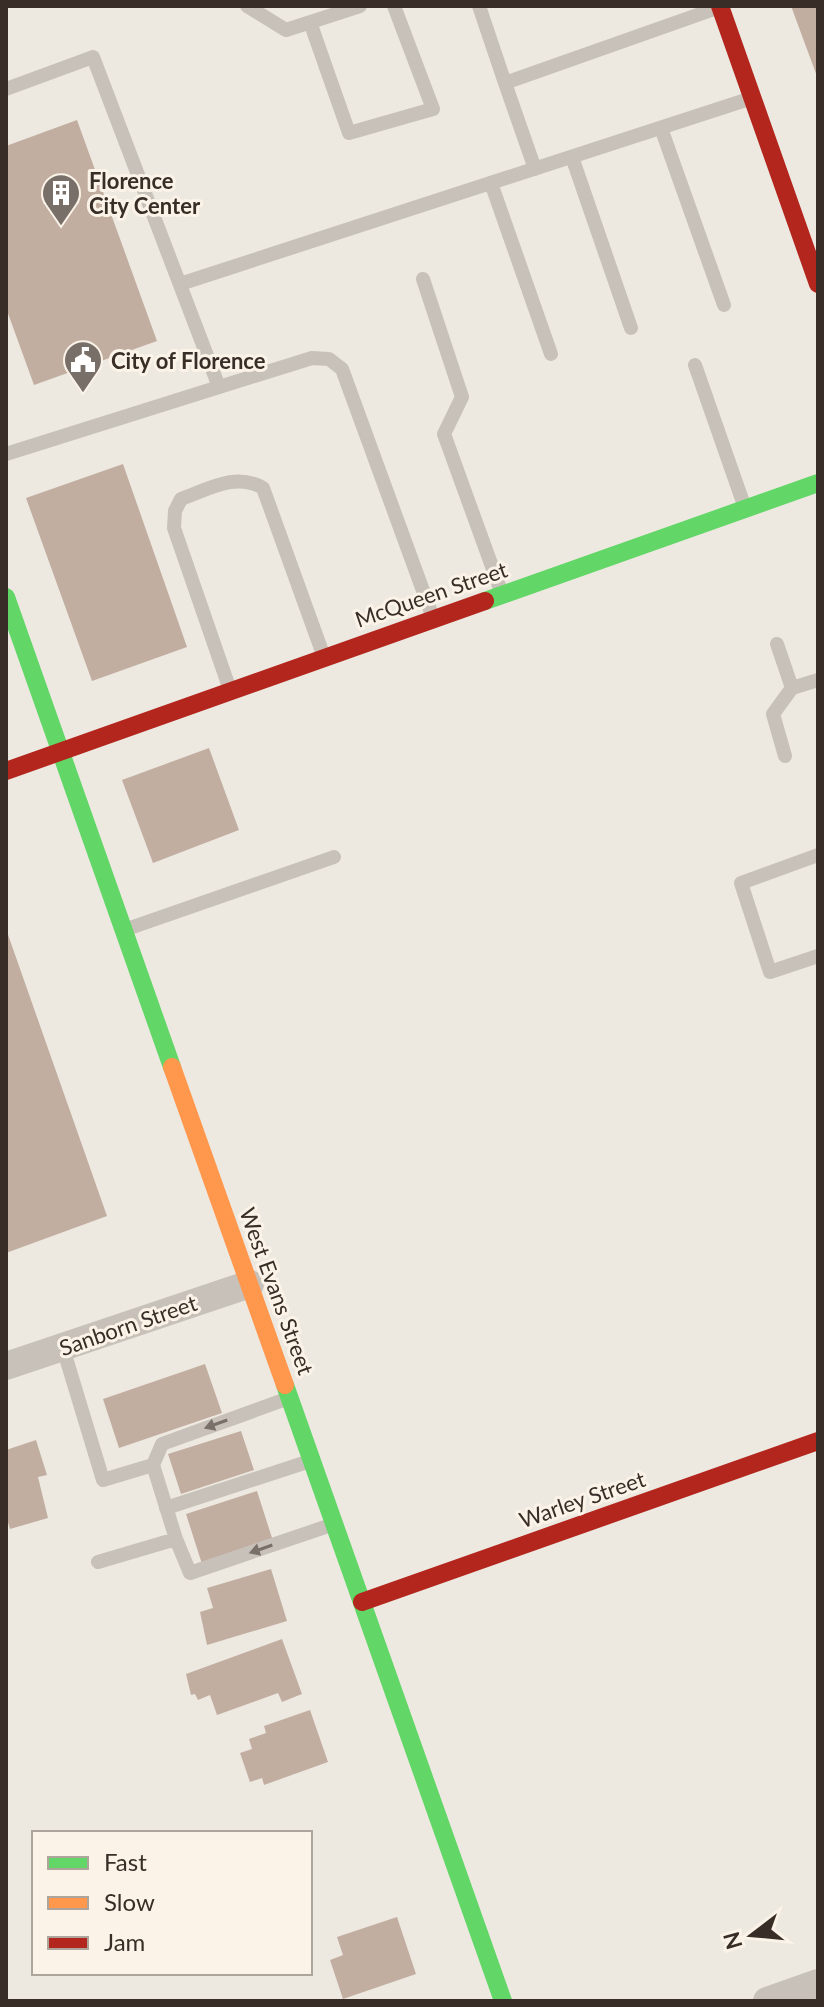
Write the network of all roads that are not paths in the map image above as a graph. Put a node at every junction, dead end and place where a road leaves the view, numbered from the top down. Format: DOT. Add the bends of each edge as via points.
graph roads {
  1 [pos="247,6"];
  2 [pos="360,6"];
  3 [pos="394,6"];
  4 [pos="480,6"];
  5 [pos="720,6"];
  6 [pos="310,22"];
  7 [pos="505,83"];
  8 [pos="6,89"];
  9 [pos="753,98"];
  10 [pos="661,128"];
  11 [pos="572,157"];
  12 [pos="535,169"];
  13 [pos="491,183"];
  14 [pos="423,279"];
  15 [pos="180,284"];
  16 [pos="818,284"];
  17 [pos="724,305"];
  18 [pos="631,328"];
  19 [pos="551,354"];
  20 [pos="695,365"];
  21 [pos="219,387"];
  22 [pos="6,454"];
  23 [pos="818,483"];
  24 [pos="745,509"];
  25 [pos="502,594"];
  26 [pos="6,597"];
  27 [pos="433,619"];
  28 [pos="777,644"];
  29 [pos="324,657"];
  30 [pos="818,680"];
  31 [pos="792,688"];
  32 [pos="231,691"];
  33 [pos="60,751"];
  34 [pos="785,756"];
  35 [pos="6,771"];
  36 [pos="818,855"];
  37 [pos="334,857"];
  38 [pos="122,930"];
  39 [pos="818,956"];
  40 [pos="250,1284"];
  41 [pos="63,1348"];
  42 [pos="6,1366"];
  43 [pos="290,1398"];
  44 [pos="818,1441"];
  45 [pos="312,1461"];
  46 [pos="153,1465"];
  47 [pos="166,1508"];
  48 [pos="335,1524"];
  49 [pos="176,1539"];
  50 [pos="98,1562"];
  51 [pos="362,1602"];
  52 [pos="818,1983"];
  53 [pos="498,2000"];
  54 [pos="767,2001"];
  1 -- 6 [label="lane" via="286,30"];
  2 -- 6 [label="lane"];
  3 -- 6 [label="lane" via="433,109 349,133"];
  4 -- 7 [label="lane"];
  5 -- 7 [label="lane"];
  5 -- 9 [label="street"];
  7 -- 12 [label="lane"];
  8 -- 15 [label="lane" via="93,57"];
  9 -- 10 [label="lane"];
  9 -- 16 [label="street"];
  10 -- 11 [label="lane"];
  10 -- 17 [label="lane"];
  11 -- 12 [label="lane"];
  11 -- 18 [label="lane"];
  12 -- 13 [label="lane"];
  13 -- 15 [label="lane"];
  13 -- 19 [label="lane"];
  14 -- 25 [label="lane" via="462,397 444,434"];
  15 -- 21 [label="lane"];
  20 -- 24 [label="lane"];
  21 -- 22 [label="lane"];
  21 -- 27 [label="lane" via="312,358 329,359 342,369"];
  23 -- 24 [label="street, McQueen Street"];
  24 -- 25 [label="street, McQueen Street"];
  25 -- 27 [label="street, McQueen Street"];
  26 -- 33 [label="street, West Evans Street"];
  27 -- 29 [label="street, McQueen Street"];
  28 -- 31 [label="lane"];
  29 -- 32 [label="street, McQueen Street"];
  29 -- 32 [label="lane" via="263,488 234,480 181,499 174,528"];
  30 -- 31 [label="lane"];
  31 -- 34 [label="lane" via="773,714"];
  32 -- 33 [label="street, McQueen Street"];
  33 -- 35 [label="street, McQueen Street"];
  33 -- 38 [label="street, West Evans Street"];
  36 -- 39 [label="lane" via="741,883 770,972"];
  37 -- 38 [label="lane"];
  38 -- 40 [label="street, West Evans Street"];
  40 -- 41 [label="street, Sanborn Street"];
  40 -- 43 [label="street, West Evans Street"];
  41 -- 42 [label="street, Sanborn Street"];
  41 -- 46 [label="lane" via="103,1480"];
  43 -- 45 [label="street, West Evans Street"];
  43 -- 46 [label="lane, one-way" via="162,1444"];
  44 -- 51 [label="street, Warley Street"];
  45 -- 47 [label="lane"];
  45 -- 48 [label="street, West Evans Street"];
  46 -- 47 [label="lane"];
  47 -- 49 [label="lane"];
  48 -- 49 [label="lane, one-way" via="190,1573"];
  48 -- 51 [label="street, West Evans Street"];
  49 -- 50 [label="lane"];
  51 -- 53 [label="street, West Evans Street"];
  52 -- 54 [label="street"];
}
